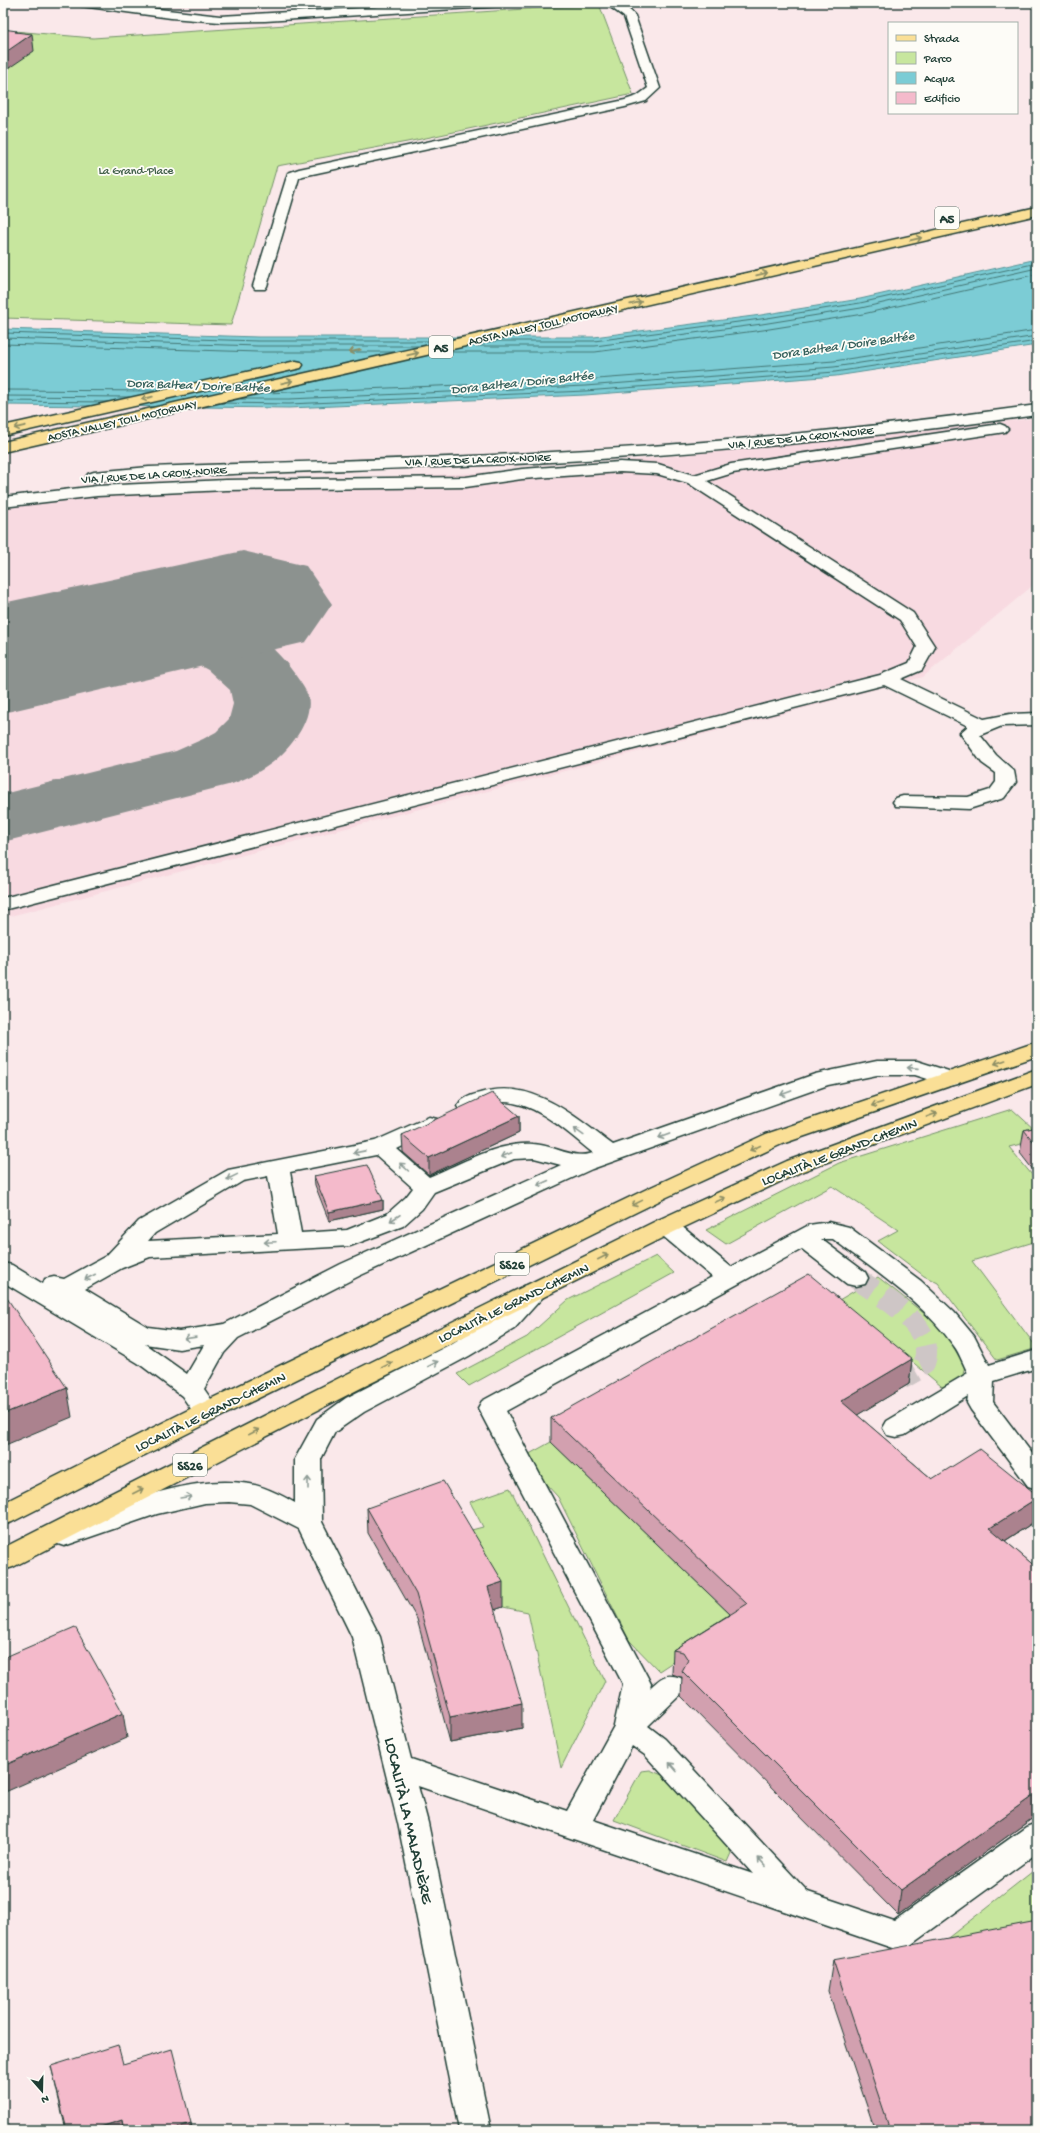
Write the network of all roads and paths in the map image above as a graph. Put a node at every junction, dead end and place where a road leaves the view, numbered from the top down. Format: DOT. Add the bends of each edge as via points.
graph roads {
  1 [pos="81,3"];
  2 [pos="504,3"];
  3 [pos="612,3"];
  4 [pos="1037,198"];
  5 [pos="1037,211"];
  6 [pos="881,233"];
  7 [pos="858,238"];
  8 [pos="260,286"];
  9 [pos="578,301"];
  10 [pos="306,362"];
  11 [pos="1034,409"];
  12 [pos="1000,429"];
  13 [pos="3,430"];
  14 [pos="3,447"];
  15 [pos="694,480"];
  16 [pos="3,488"];
  17 [pos="3,502"];
  18 [pos="886,679"];
  19 [pos="1037,707"];
  20 [pos="1037,719"];
  21 [pos="1005,720"];
  22 [pos="982,725"];
  23 [pos="903,802"];
  24 [pos="3,904"];
  25 [pos="1037,1049"];
  26 [pos="1037,1076"];
  27 [pos="950,1080"];
  28 [pos="381,1147"];
  29 [pos="611,1155"];
  30 [pos="584,1164"];
  31 [pos="278,1167"];
  32 [pos="426,1188"];
  33 [pos="666,1226"];
  34 [pos="803,1238"];
  35 [pos="292,1241"];
  36 [pos="114,1262"];
  37 [pos="10,1275"];
  38 [pos="729,1278"];
  39 [pos="856,1278"];
  40 [pos="66,1289"];
  41 [pos="533,1292"];
  42 [pos="229,1332"];
  43 [pos="1037,1359"];
  44 [pos="982,1376"];
  45 [pos="191,1390"];
  46 [pos="207,1412"];
  47 [pos="896,1428"];
  48 [pos="1037,1479"];
  49 [pos="3,1515"];
  50 [pos="309,1522"];
  51 [pos="28,1547"];
  52 [pos="3,1560"];
  53 [pos="670,1686"];
  54 [pos="628,1727"];
  55 [pos="399,1768"];
  56 [pos="574,1826"];
  57 [pos="1037,1836"];
  58 [pos="798,1901"];
  59 [pos="475,2130"];
  1 -- 2 [label="street" via="220,19"];
  3 -- 8 [label="street" via="629,16 654,88 650,94 614,106 299,173 293,176"];
  4 -- 6 [label="main road, A5"];
  14 -- 5 [label="main road, AOSTA VALLEY TOLL MOTORWAY / A5, one-way"];
  7 -- 9 [label="main road, AOSTA VALLEY TOLL MOTORWAY"];
  10 -- 13 [label="main road, AOSTA VALLEY TOLL MOTORWAY, one-way"];
  11 -- 16 [label="street, VIA / RUE DE LA CROIX-NOIRE" via="788,439 704,446 535,458 149,472"];
  12 -- 15 [label="street" via="731,469"];
  15 -- 17 [label="street" via="658,469 620,467 522,474 466,482 219,486 97,491"];
  15 -- 18 [label="street" via="907,617 926,647 916,666"];
  18 -- 22 [label="street"];
  18 -- 24 [label="street"];
  19 -- 21 [label="street"];
  20 -- 21 [label="street"];
  21 -- 22 [label="street"];
  22 -- 23 [label="street" via="969,733 989,759 1005,771 1006,782 997,794 969,803"];
  25 -- 27 [label="main road, LOCALITÀ LE GRAND-CHEMIN / SS26, one-way"];
  33 -- 26 [label="main road, LOCALITÀ LE GRAND-CHEMIN / SS26, one-way" via="795,1166"];
  27 -- 29 [label="street, one-way" via="917,1068 877,1068 823,1080"];
  27 -- 46 [label="main road, LOCALITÀ LE GRAND-CHEMIN / SS26, one-way" via="774,1139 659,1192"];
  29 -- 28 [label="street, one-way" via="544,1107 520,1097 502,1095 476,1102"];
  28 -- 31 [label="street, one-way"];
  32 -- 28 [label="street, one-way"];
  29 -- 30 [label="street"];
  30 -- 32 [label="street, one-way" via="534,1151 511,1152"];
  30 -- 42 [label="street, one-way" via="350,1270"];
  31 -- 35 [label="street"];
  31 -- 36 [label="street, one-way" via="236,1175 212,1188 147,1227"];
  32 -- 35 [label="street, one-way" via="395,1220 350,1238"];
  33 -- 38 [label="street"];
  41 -- 33 [label="main road, LOCALITÀ LE GRAND-CHEMIN / SS26, one-way"];
  34 -- 38 [label="street"];
  34 -- 39 [label="street"];
  34 -- 44 [label="street" via="817,1231 841,1233 912,1287 966,1342"];
  35 -- 36 [label="street, one-way" via="147,1249"];
  36 -- 40 [label="street, one-way"];
  37 -- 40 [label="street" via="40,1280"];
  37 -- 45 [label="street" via="147,1357"];
  38 -- 54 [label="street" via="491,1408 637,1684"];
  42 -- 40 [label="street, one-way" via="179,1340 142,1335"];
  50 -- 41 [label="street, one-way" via="308,1459 326,1426 355,1405 460,1350 505,1323"];
  51 -- 41 [label="main road, LOCALITÀ LE GRAND-CHEMIN / SS26, one-way"];
  42 -- 45 [label="street" via="215,1347"];
  43 -- 44 [label="street"];
  44 -- 47 [label="street"];
  44 -- 48 [label="street" via="980,1403"];
  45 -- 46 [label="street"];
  46 -- 49 [label="main road, LOCALITÀ LE GRAND-CHEMIN / SS26"];
  51 -- 50 [label="street, one-way" via="177,1498 216,1492 252,1494"];
  50 -- 55 [label="street, LOCALITÀ LA MALADIÈRE" via="366,1637"];
  51 -- 52 [label="main road, LOCALITÀ LE GRAND-CHEMIN / SS26"];
  53 -- 54 [label="street"];
  54 -- 56 [label="street"];
  58 -- 54 [label="street, one-way" via="655,1747"];
  55 -- 56 [label="street"];
  55 -- 59 [label="street, LOCALITÀ LA MALADIÈRE" via="413,1822"];
  56 -- 58 [label="street"];
  57 -- 58 [label="street" via="898,1936"];
}
